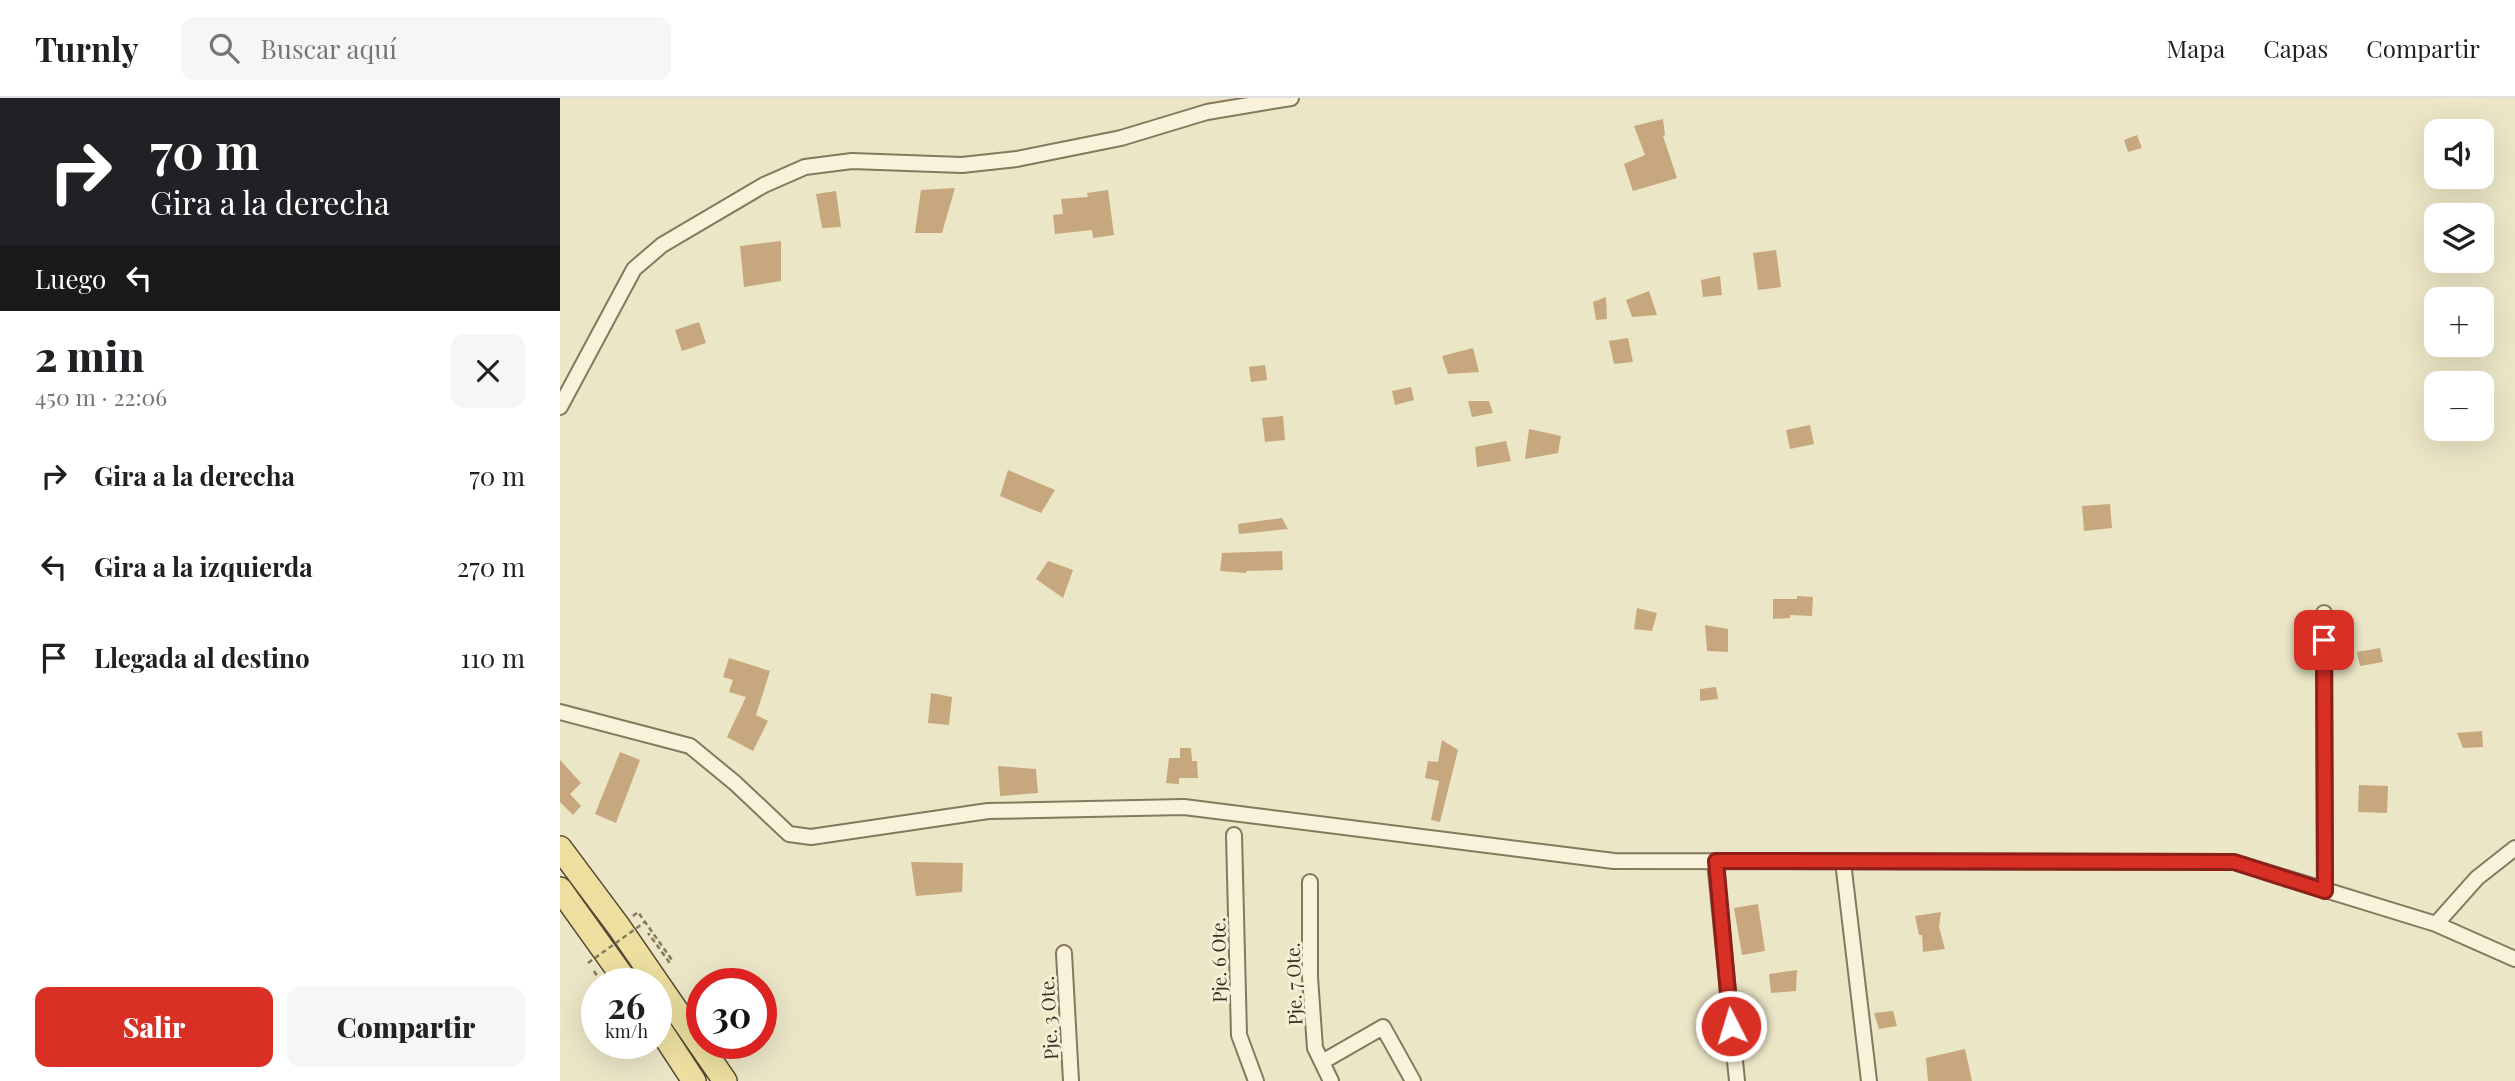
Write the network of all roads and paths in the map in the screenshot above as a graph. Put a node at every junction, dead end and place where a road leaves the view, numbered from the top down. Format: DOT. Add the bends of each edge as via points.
graph roads {
  1 [pos="1292,98"];
  2 [pos="560,407"];
  3 [pos="2324,613"];
  4 [pos="560,712"];
  5 [pos="1234,835"];
  6 [pos="560,848"];
  7 [pos="2515,848"];
  8 [pos="1716,861"];
  9 [pos="1843,862"];
  10 [pos="1310,882"];
  11 [pos="560,889"];
  12 [pos="2325,891"];
  13 [pos="638,912"];
  14 [pos="645,922"];
  15 [pos="2435,924"];
  16 [pos="1064,953"];
  17 [pos="2515,960"];
  18 [pos="592,968"];
  19 [pos="617,968"];
  20 [pos="668,968"];
  21 [pos="672,1047"];
  22 [pos="1322,1062"];
  23 [pos="694,1081"];
  24 [pos="725,1081"];
  25 [pos="1072,1081"];
  26 [pos="1256,1081"];
  27 [pos="1331,1081"];
  28 [pos="1413,1081"];
  29 [pos="1737,1081"];
  30 [pos="1869,1081"];
  1 -- 2 [label="street" via="1207,112 1121,138 1017,159 962,165 852,161 805,167 764,185 662,245 634,269"];
  3 -- 12 [label="street"];
  4 -- 8 [label="street" via="690,746 789,834 811,837 988,811 1184,807 1614,861"];
  5 -- 26 [label="street, Pje. 6 Ote." via="1239,1035"];
  6 -- 24 [label="main road"];
  7 -- 15 [label="street" via="2477,878"];
  8 -- 9 [label="street"];
  8 -- 29 [label="street"];
  9 -- 12 [label="street" via="2234,862"];
  9 -- 30 [label="street"];
  10 -- 22 [label="street, Pje. 7 Ote." via="1310,977 1315,1048"];
  11 -- 19 [label="main road"];
  12 -- 15 [label="street"];
  13 -- 14 [label="path"];
  14 -- 18 [label="path, bridge" via="589,963"];
  14 -- 20 [label="path" via="672,960 669,962 649,934 646,936"];
  15 -- 17 [label="street"];
  16 -- 25 [label="street, Pje. 3 Ote."];
  21 -- 23 [label="main road"];
  22 -- 27 [label="street, Pje. 7 Ote."];
  22 -- 28 [label="street" via="1383,1027"];
}
